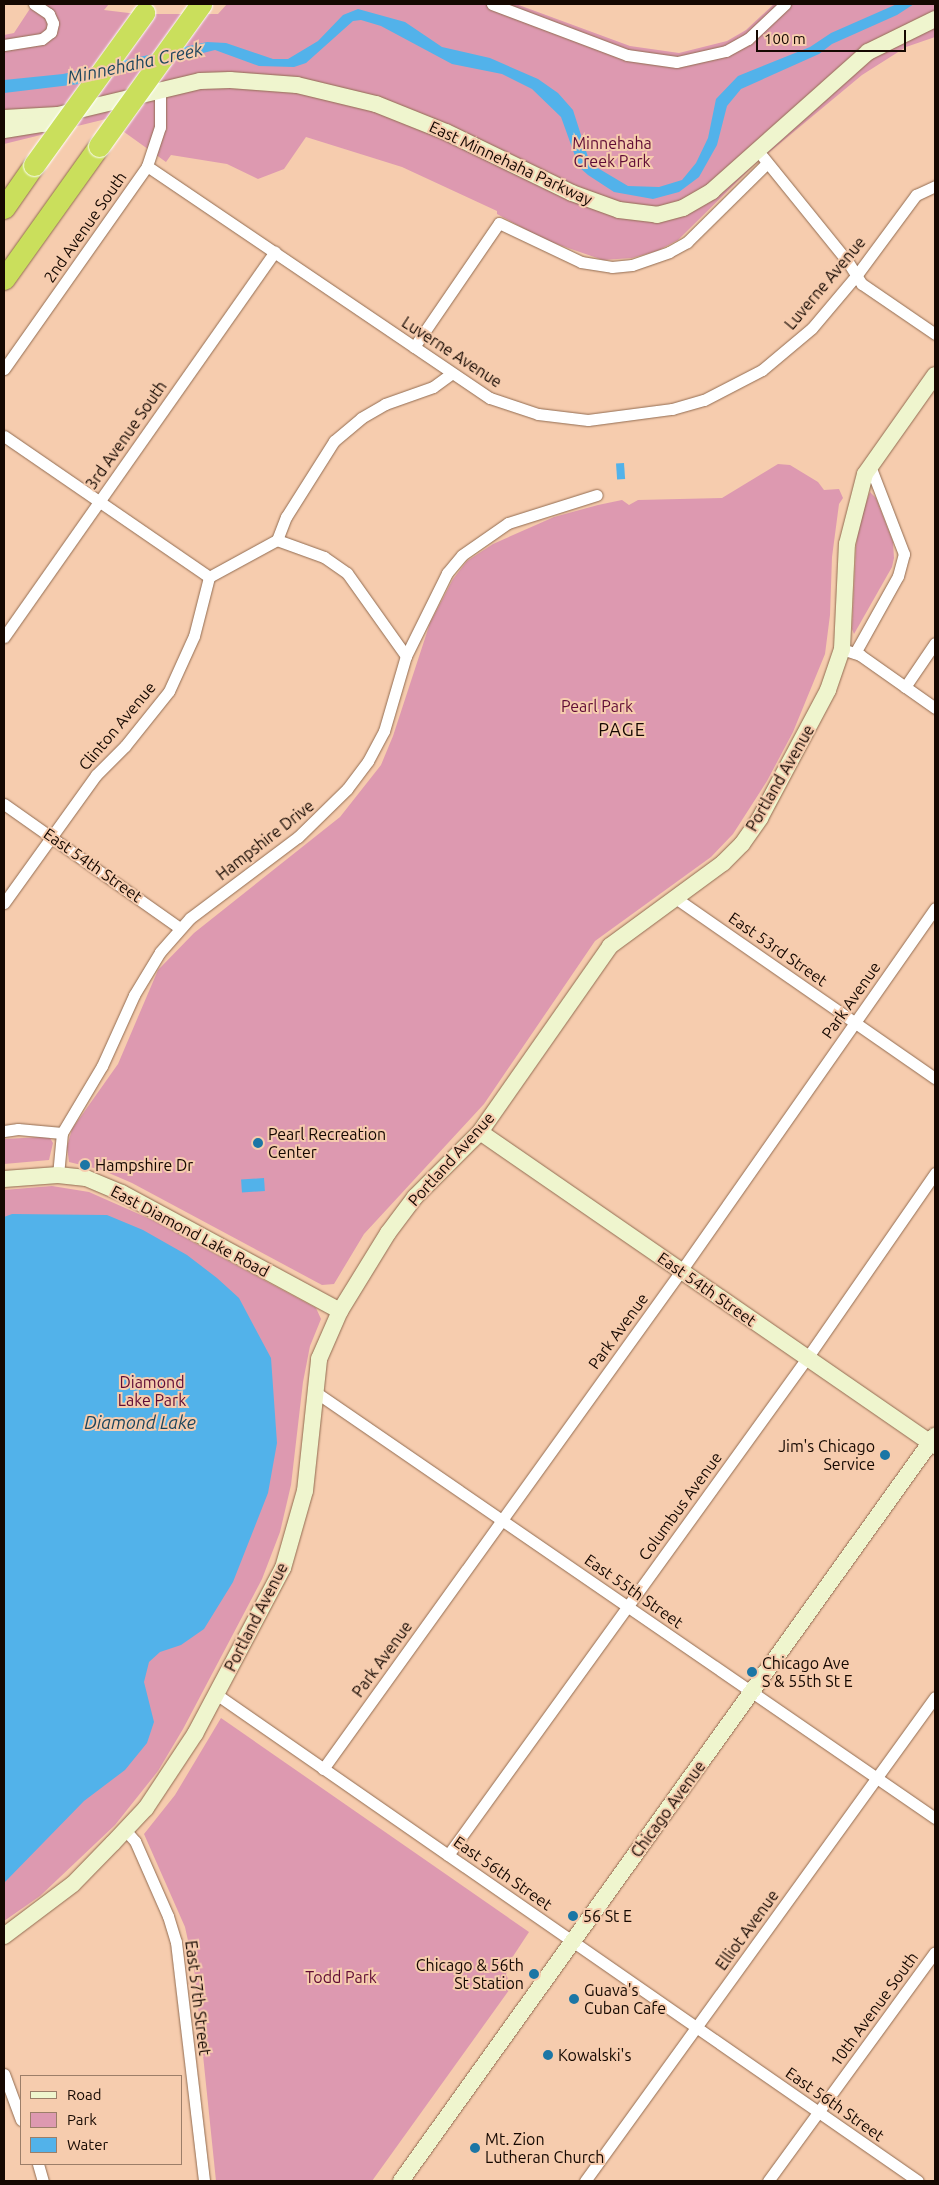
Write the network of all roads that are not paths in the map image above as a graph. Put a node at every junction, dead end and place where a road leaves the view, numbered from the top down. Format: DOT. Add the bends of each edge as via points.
graph roads {
  1 [pos="34,4"];
  2 [pos="201,4"];
  3 [pos="492,4"];
  4 [pos="785,4"];
  5 [pos="147,8"];
  6 [pos="935,19"];
  7 [pos="4,45"];
  8 [pos="160,91"];
  9 [pos="58,115"];
  10 [pos="4,118"];
  11 [pos="4,130"];
  12 [pos="757,150"];
  13 [pos="767,163"];
  14 [pos="147,166"];
  15 [pos="935,186"];
  16 [pos="4,208"];
  17 [pos="275,252"];
  18 [pos="856,276"];
  19 [pos="4,279"];
  20 [pos="935,334"];
  21 [pos="414,347"];
  22 [pos="4,369"];
  23 [pos="451,374"];
  24 [pos="935,375"];
  25 [pos="4,436"];
  26 [pos="870,466"];
  27 [pos="598,494"];
  28 [pos="99,501"];
  29 [pos="277,540"];
  30 [pos="209,577"];
  31 [pos="4,637"];
  32 [pos="935,643"];
  33 [pos="849,651"];
  34 [pos="406,656"];
  35 [pos="905,686"];
  36 [pos="935,708"];
  37 [pos="4,804"];
  38 [pos="51,837"];
  39 [pos="677,898"];
  40 [pos="4,903"];
  41 [pos="935,908"];
  42 [pos="180,928"];
  43 [pos="855,1022"];
  44 [pos="935,1078"];
  45 [pos="4,1131"];
  46 [pos="480,1132"];
  47 [pos="62,1133"];
  48 [pos="935,1173"];
  49 [pos="58,1175"];
  50 [pos="4,1179"];
  51 [pos="681,1272"];
  52 [pos="340,1311"];
  53 [pos="807,1358"];
  54 [pos="314,1391"];
  55 [pos="934,1441"];
  56 [pos="502,1520"];
  57 [pos="627,1606"];
  58 [pos="753,1692"];
  59 [pos="216,1694"];
  60 [pos="935,1697"];
  61 [pos="323,1769"];
  62 [pos="876,1778"];
  63 [pos="935,1818"];
  64 [pos="125,1830"];
  65 [pos="448,1855"];
  66 [pos="4,1936"];
  67 [pos="573,1942"];
  68 [pos="935,1952"];
  69 [pos="697,2028"];
  70 [pos="4,2074"];
  71 [pos="15,2102"];
  72 [pos="4,2107"];
  73 [pos="818,2112"];
  74 [pos="20,2117"];
  75 [pos="38,2165"];
  76 [pos="43,2181"];
  77 [pos="204,2181"];
  78 [pos="401,2181"];
  79 [pos="585,2181"];
  80 [pos="768,2181"];
  81 [pos="918,2181"];
  1 -- 7 [label="street" via="49,14 52,32 42,40"];
  2 -- 19 [label="highway, bridge"];
  3 -- 4 [label="street" via="627,55 677,62 726,51 748,39"];
  5 -- 16 [label="highway, bridge"];
  6 -- 12 [label="street, East Minnehaha Parkway" via="862,56"];
  8 -- 9 [label="street, East Minnehaha Parkway"];
  8 -- 12 [label="street, East Minnehaha Parkway" via="180,84 230,80 282,83 333,92 376,104 446,132 572,193 647,216 673,212 696,201"];
  8 -- 14 [label="street, 2nd Avenue South" via="160,127"];
  9 -- 10 [label="street, East Minnehaha Parkway"];
  9 -- 11 [label="street, East Minnehaha Parkway" via="43,124"];
  12 -- 13 [label="street"];
  13 -- 18 [label="street"];
  13 -- 21 [label="street" via="687,242 632,265 612,267 580,262 500,223"];
  14 -- 17 [label="street, Luverne Avenue"];
  14 -- 22 [label="street, 2nd Avenue South"];
  15 -- 18 [label="street, Luverne Avenue" via="916,195"];
  17 -- 21 [label="street, Luverne Avenue"];
  17 -- 28 [label="street, 3rd Avenue South"];
  18 -- 20 [label="street" via="862,284"];
  18 -- 23 [label="street, Luverne Avenue" via="812,328 762,370 704,400 672,409 588,420 562,419 514,408 490,398"];
  21 -- 23 [label="street, Luverne Avenue"];
  23 -- 29 [label="street" via="433,387 385,404 361,418 334,442 286,517"];
  24 -- 26 [label="street, Portland Avenue"];
  25 -- 28 [label="street"];
  26 -- 33 [label="street, Portland Avenue" via="856,501 847,544"];
  26 -- 33 [label="street" via="904,554 898,576"];
  27 -- 34 [label="street, Hampshire Drive" via="508,523 462,555 435,594"];
  28 -- 30 [label="street"];
  28 -- 31 [label="street, 3rd Avenue South"];
  29 -- 30 [label="street"];
  29 -- 34 [label="street" via="324,557 346,573"];
  30 -- 38 [label="street, Clinton Avenue" via="194,636 169,691 125,746 96,774"];
  32 -- 35 [label="street"];
  33 -- 35 [label="street"];
  33 -- 39 [label="street, Portland Avenue" via="760,818 742,844"];
  34 -- 42 [label="street, Hampshire Drive" via="384,731 368,762 347,789 298,837"];
  35 -- 36 [label="street"];
  37 -- 38 [label="street, East 54th Street"];
  38 -- 40 [label="street, Clinton Avenue"];
  38 -- 42 [label="street, East 54th Street"];
  39 -- 43 [label="street, East 53rd Street"];
  39 -- 46 [label="street, Portland Avenue" via="610,946"];
  41 -- 43 [label="street, Park Avenue"];
  42 -- 47 [label="street, Hampshire Drive" via="147,972 102,1066"];
  43 -- 44 [label="street, East 53rd Street"];
  43 -- 51 [label="street, Park Avenue"];
  45 -- 47 [label="street"];
  46 -- 51 [label="street, East 54th Street"];
  46 -- 52 [label="street, Portland Avenue" via="415,1197 362,1271"];
  47 -- 49 [label="street, Hampshire Drive"];
  48 -- 53 [label="street, Columbus Avenue"];
  49 -- 50 [label="street, East Diamond Lake Road"];
  49 -- 52 [label="street, East Diamond Lake Road" via="86,1178 122,1193"];
  51 -- 53 [label="street, East 54th Street"];
  51 -- 56 [label="street, Park Avenue"];
  52 -- 54 [label="street, Portland Avenue" via="319,1359"];
  53 -- 55 [label="street, East 54th Street"];
  53 -- 57 [label="street, Columbus Avenue"];
  54 -- 56 [label="street, East 55th Street"];
  54 -- 59 [label="street, Portland Avenue" via="305,1491 283,1568"];
  55 -- 58 [label="street, Chicago Avenue"];
  56 -- 57 [label="street, East 55th Street"];
  56 -- 61 [label="street, Park Avenue"];
  57 -- 58 [label="street, East 55th Street"];
  57 -- 65 [label="street, Columbus Avenue"];
  58 -- 62 [label="street, East 55th Street"];
  58 -- 67 [label="street, Chicago Avenue"];
  59 -- 61 [label="street, East 56th Street"];
  59 -- 64 [label="street, Portland Avenue" via="172,1772"];
  60 -- 62 [label="street, Elliot Avenue"];
  61 -- 65 [label="street, East 56th Street"];
  62 -- 63 [label="street, East 55th Street"];
  62 -- 69 [label="street, Elliot Avenue"];
  64 -- 66 [label="street, Portland Avenue" via="73,1884"];
  64 -- 77 [label="street, East 57th Street" via="135,1841 176,1942"];
  65 -- 67 [label="street, East 56th Street"];
  67 -- 69 [label="street, East 56th Street"];
  67 -- 78 [label="street, Chicago Avenue"];
  68 -- 73 [label="street, 10th Avenue South"];
  69 -- 73 [label="street, East 56th Street"];
  69 -- 79 [label="street, Elliot Avenue"];
  70 -- 71 [label="street"];
  71 -- 72 [label="street"];
  71 -- 74 [label="street"];
  73 -- 80 [label="street, 10th Avenue South"];
  73 -- 81 [label="street, East 56th Street"];
  75 -- 76 [label="street"];
}
